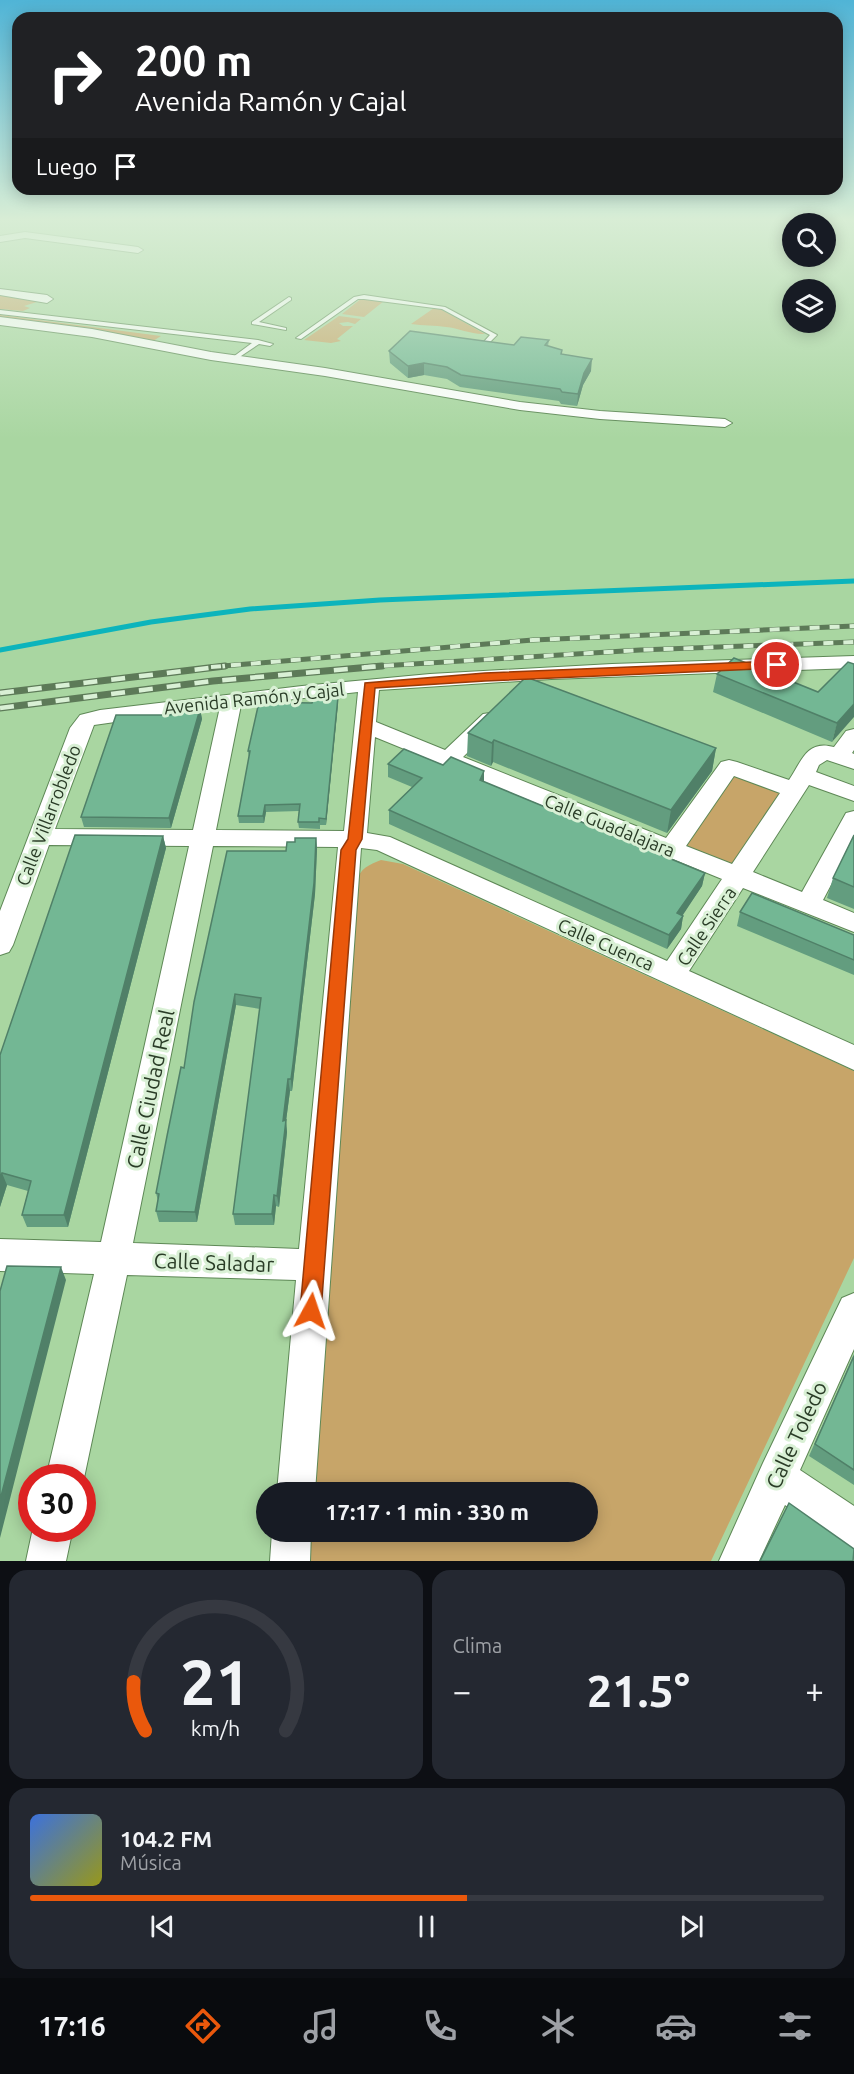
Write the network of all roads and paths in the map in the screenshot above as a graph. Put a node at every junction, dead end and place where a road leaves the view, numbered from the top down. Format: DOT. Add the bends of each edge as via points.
graph roads {
  1 [pos="6,293"];
  2 [pos="47,299"];
  3 [pos="289,299"];
  4 [pos="0,312"];
  5 [pos="0,321"];
  6 [pos="284,329"];
  7 [pos="299,338"];
  8 [pos="258,342"];
  9 [pos="270,344"];
  10 [pos="472,345"];
  11 [pos="483,347"];
  12 [pos="494,348"];
  13 [pos="234,359"];
  14 [pos="337,364"];
  15 [pos="325,372"];
  16 [pos="725,423"];
  17 [pos="854,662"];
  18 [pos="822,663"];
  19 [pos="854,675"];
  20 [pos="369,685"];
  21 [pos="512,698"];
  22 [pos="231,700"];
  23 [pos="87,720"];
  24 [pos="366,726"];
  25 [pos="854,736"];
  26 [pos="448,759"];
  27 [pos="846,759"];
  28 [pos="799,783"];
  29 [pos="854,794"];
  30 [pos="854,819"];
  31 [pos="40,837"];
  32 [pos="202,838"];
  33 [pos="355,839"];
  34 [pos="670,850"];
  35 [pos="739,877"];
  36 [pos="808,904"];
  37 [pos="854,923"];
  38 [pos="0,945"];
  39 [pos="673,975"];
  40 [pos="854,1058"];
  41 [pos="0,1255"];
  42 [pos="114,1258"];
  43 [pos="314,1265"];
  44 [pos="854,1310"];
  45 [pos="67,1464"];
  46 [pos="776,1476"];
  47 [pos="297,1482"];
  48 [pos="854,1529"];
  49 [pos="50,1542"];
  50 [pos="291,1542"];
  51 [pos="46,1561"];
  52 [pos="290,1561"];
  53 [pos="739,1561"];
  1 -- 2 [label="street"];
  3 -- 6 [label="lane" via="255,323"];
  4 -- 8 [label="lane"];
  5 -- 13 [label="street"];
  7 -- 11 [label="lane" via="356,298 364,297 443,308 494,335"];
  8 -- 9 [label="lane"];
  8 -- 13 [label="lane"];
  10 -- 11 [label="lane"];
  11 -- 12 [label="lane"];
  13 -- 15 [label="street" via="304,364"];
  14 -- 15 [label="street"];
  15 -- 16 [label="street" via="551,410"];
  17 -- 18 [label="street, Avenida Ramón y Cajal"];
  18 -- 19 [label="street"];
  18 -- 20 [label="street, Avenida Ramón y Cajal"];
  20 -- 22 [label="street, Avenida Ramón y Cajal"];
  20 -- 24 [label="street"];
  21 -- 26 [label="street"];
  22 -- 23 [label="street, Avenida Ramón y Cajal"];
  22 -- 32 [label="street, Calle Ciudad Real"];
  23 -- 31 [label="street, Calle Villarrobledo"];
  24 -- 26 [label="street, Calle Guadalajara"];
  24 -- 33 [label="street"];
  25 -- 27 [label="street"];
  26 -- 34 [label="street, Calle Guadalajara"];
  27 -- 28 [label="street, Calle Sierra" via="824,751 809,762"];
  28 -- 29 [label="street"];
  28 -- 34 [label="street" via="729,767"];
  28 -- 35 [label="street, Calle Sierra"];
  30 -- 36 [label="street"];
  31 -- 32 [label="street, Calle Cuenca"];
  31 -- 38 [label="street, Calle Villarrobledo"];
  32 -- 33 [label="street, Calle Cuenca"];
  32 -- 42 [label="street, Calle Ciudad Real"];
  33 -- 39 [label="street, Calle Cuenca" via="382,843"];
  33 -- 43 [label="street" via="348,850"];
  34 -- 35 [label="street, Calle Guadalajara"];
  35 -- 36 [label="street, Calle Guadalajara"];
  35 -- 39 [label="street, Calle Sierra"];
  36 -- 37 [label="street, Calle Guadalajara"];
  39 -- 40 [label="street, Calle Cuenca"];
  41 -- 42 [label="street, Calle Saladar"];
  42 -- 43 [label="street, Calle Saladar"];
  42 -- 45 [label="street, Calle Ciudad Real"];
  43 -- 47 [label="street"];
  44 -- 46 [label="street, Calle Toledo"];
  46 -- 48 [label="street"];
  46 -- 53 [label="street, Calle Toledo"];
  49 -- 51 [label="street"];
  50 -- 52 [label="street"];
}
